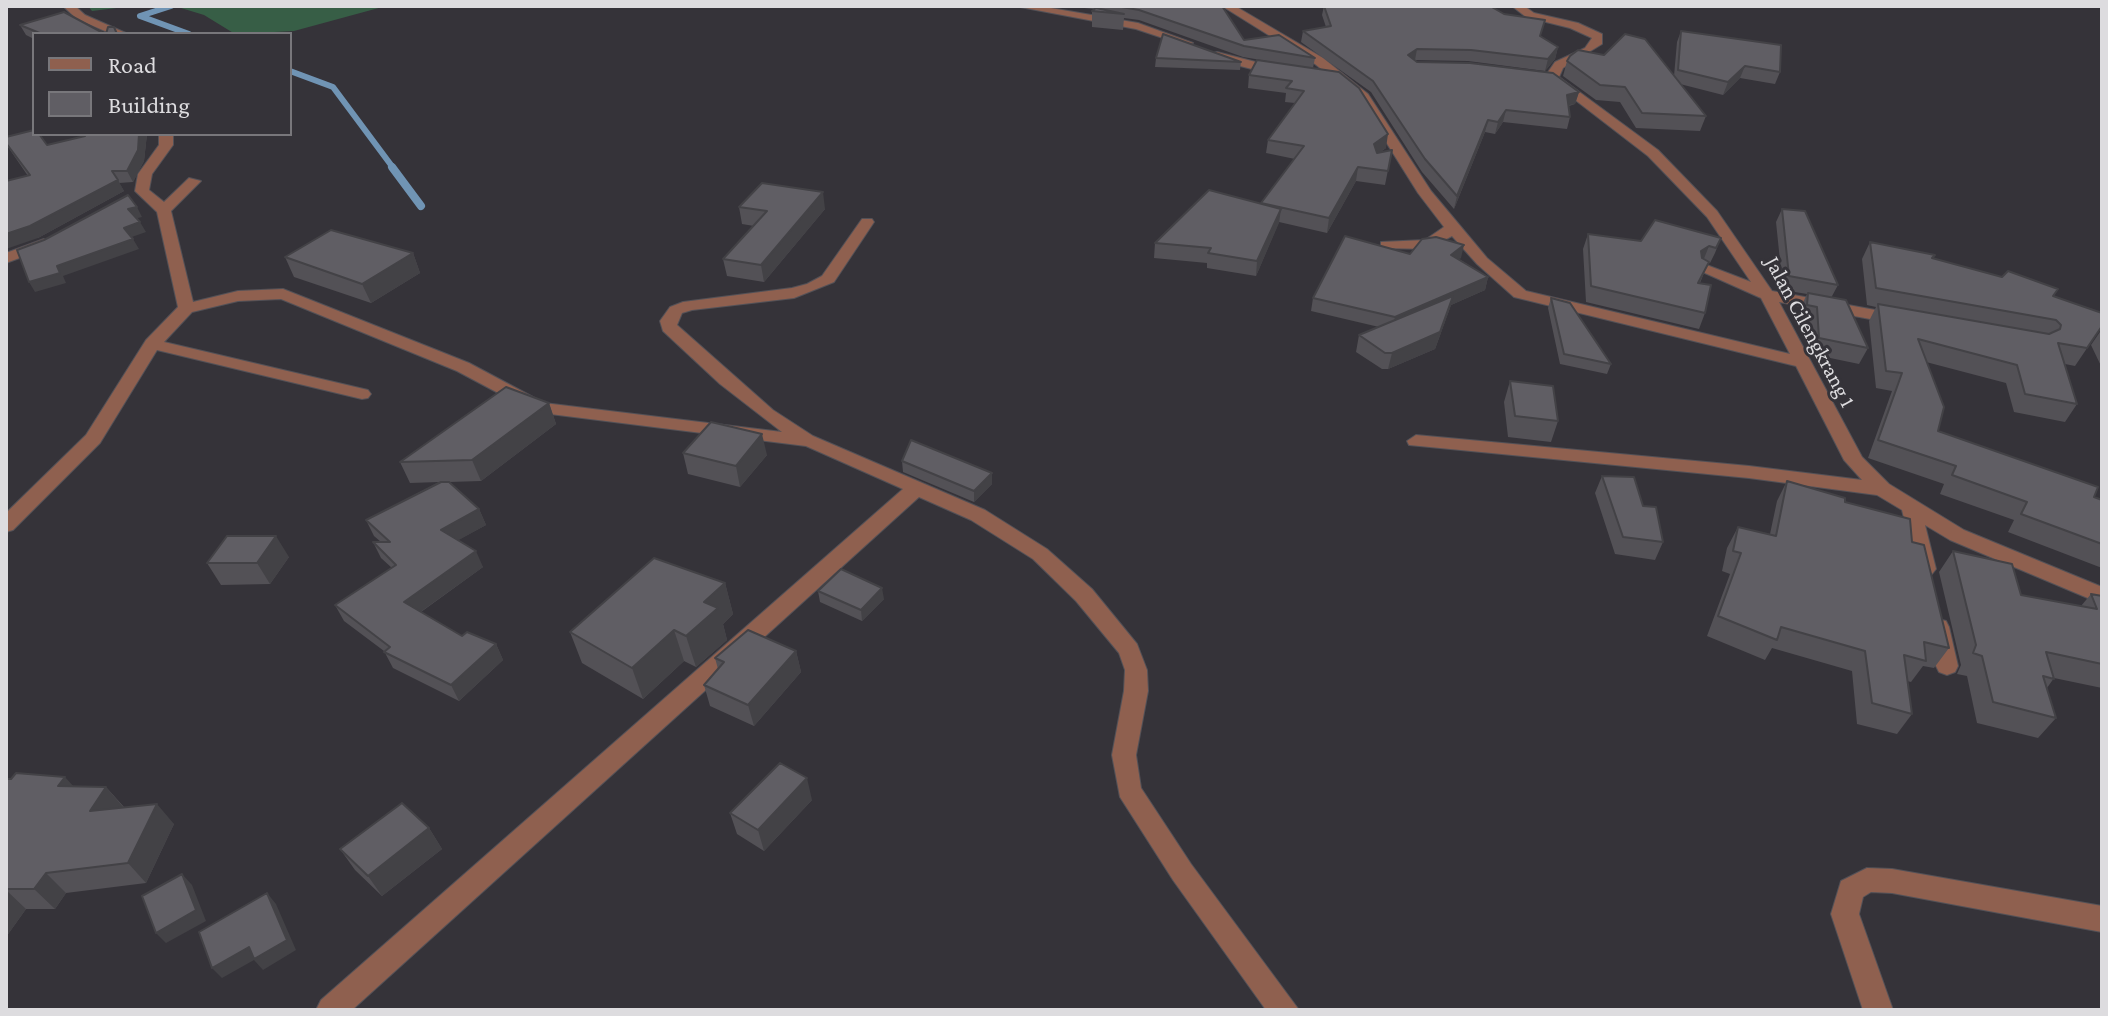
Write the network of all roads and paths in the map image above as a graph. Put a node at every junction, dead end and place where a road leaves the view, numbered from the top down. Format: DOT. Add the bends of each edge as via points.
graph roads {
  1 [pos="68,6"];
  2 [pos="1020,6"];
  3 [pos="1227,6"];
  4 [pos="1517,6"];
  5 [pos="117,32"];
  6 [pos="1287,73"];
  7 [pos="1314,76"];
  8 [pos="1342,79"];
  9 [pos="166,136"];
  10 [pos="1399,149"];
  11 [pos="1379,161"];
  12 [pos="194,181"];
  13 [pos="164,210"];
  14 [pos="867,222"];
  15 [pos="1453,228"];
  16 [pos="57,237"];
  17 [pos="1386,245"];
  18 [pos="6,258"];
  19 [pos="1704,269"];
  20 [pos="1767,295"];
  21 [pos="186,308"];
  22 [pos="1914,322"];
  23 [pos="152,344"];
  24 [pos="1804,363"];
  25 [pos="362,394"];
  26 [pos="810,441"];
  27 [pos="1416,441"];
  28 [pos="917,488"];
  29 [pos="1882,489"];
  30 [pos="1912,510"];
  31 [pos="6,525"];
  32 [pos="2102,596"];
  33 [pos="1947,666"];
  34 [pos="2102,919"];
  35 [pos="331,1010"];
  36 [pos="1284,1010"];
  37 [pos="1878,1010"];
  1 -- 5 [label="street"];
  2 -- 6 [label="street" via="1138,26 1239,63"];
  3 -- 8 [label="street"];
  4 -- 20 [label="street, Jalan Cilengkrang 1" via="1598,36 1589,50 1559,65 1548,79 1653,153 1712,214"];
  7 -- 8 [label="street"];
  8 -- 10 [label="street" via="1364,97"];
  9 -- 13 [label="street" via="166,145 137,194"];
  10 -- 11 [label="street"];
  10 -- 15 [label="street"];
  12 -- 13 [label="street"];
  13 -- 21 [label="street"];
  14 -- 26 [label="street" via="828,279 813,287 689,305 668,321 726,380"];
  15 -- 17 [label="street" via="1428,244"];
  15 -- 24 [label="street" via="1520,294"];
  16 -- 18 [label="street"];
  19 -- 20 [label="street"];
  20 -- 22 [label="street"];
  20 -- 24 [label="street, Jalan Cilengkrang 1"];
  21 -- 23 [label="street"];
  21 -- 26 [label="street" via="238,296 283,294 463,367 540,408"];
  23 -- 25 [label="street"];
  23 -- 31 [label="street" via="93,439"];
  24 -- 29 [label="street, Jalan Cilengkrang 1" via="1854,460"];
  26 -- 28 [label="street"];
  27 -- 29 [label="street"];
  28 -- 35 [label="street"];
  28 -- 36 [label="street" via="978,515 1040,554 1084,595 1129,650 1136,680 1124,755 1129,790"];
  29 -- 30 [label="street, Jalan Cilengkrang 1"];
  30 -- 32 [label="street, Jalan Cilengkrang 1" via="2010,560"];
  30 -- 33 [label="street"];
  34 -- 37 [label="street" via="1867,880 1851,890 1845,914"];
}
